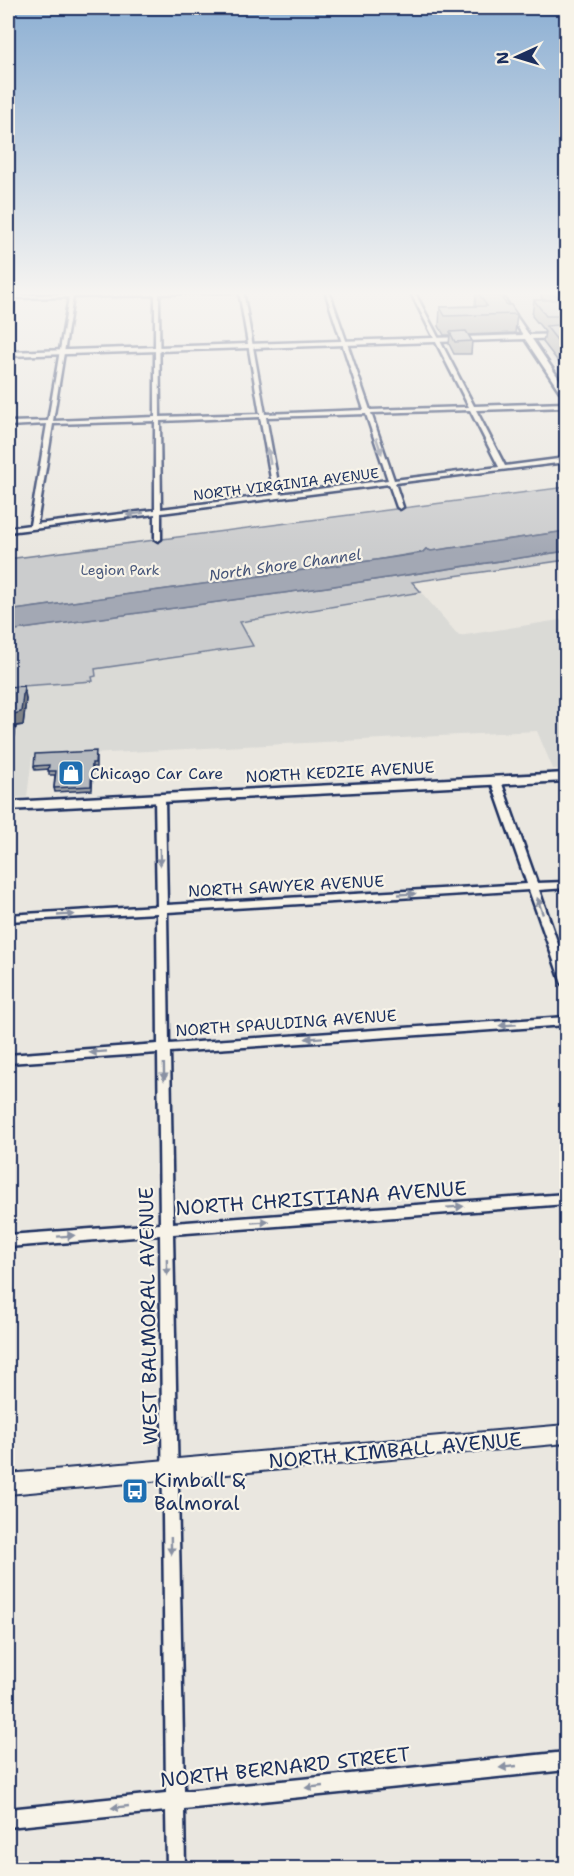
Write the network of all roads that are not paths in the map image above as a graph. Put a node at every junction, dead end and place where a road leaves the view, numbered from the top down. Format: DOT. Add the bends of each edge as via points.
graph roads {
  1 [pos="58,379"];
  2 [pos="157,379"];
  3 [pos="256,379"];
  4 [pos="357,379"];
  5 [pos="457,379"];
  6 [pos="556,379"];
  7 [pos="567,394"];
  8 [pos="567,405"];
  9 [pos="472,408"];
  10 [pos="368,412"];
  11 [pos="262,416"];
  12 [pos="158,419"];
  13 [pos="50,423"];
  14 [pos="8,424"];
  15 [pos="567,460"];
  16 [pos="503,468"];
  17 [pos="392,482"];
  18 [pos="277,496"];
  19 [pos="400,507"];
  20 [pos="158,512"];
  21 [pos="33,527"];
  22 [pos="8,530"];
  23 [pos="158,538"];
  24 [pos="567,777"];
  25 [pos="496,780"];
  26 [pos="160,798"];
  27 [pos="8,806"];
  28 [pos="567,885"];
  29 [pos="533,887"];
  30 [pos="161,909"];
  31 [pos="8,918"];
  32 [pos="567,981"];
  33 [pos="567,1021"];
  34 [pos="163,1048"];
  35 [pos="8,1059"];
  36 [pos="567,1199"];
  37 [pos="166,1229"];
  38 [pos="8,1241"];
  39 [pos="567,1434"];
  40 [pos="170,1470"];
  41 [pos="8,1484"];
  42 [pos="567,1761"];
  43 [pos="175,1801"];
  44 [pos="8,1818"];
  45 [pos="176,1869"];
  1 -- 13 [label="street"];
  2 -- 12 [label="street"];
  3 -- 11 [label="street"];
  4 -- 10 [label="street"];
  5 -- 9 [label="street"];
  6 -- 7 [label="main road"];
  8 -- 9 [label="street"];
  9 -- 10 [label="street"];
  9 -- 16 [label="street"];
  10 -- 11 [label="street"];
  10 -- 17 [label="street, one-way"];
  11 -- 12 [label="street"];
  18 -- 11 [label="street, one-way"];
  12 -- 13 [label="street"];
  12 -- 20 [label="street"];
  13 -- 14 [label="street"];
  13 -- 21 [label="street"];
  15 -- 16 [label="street, NORTH VIRGINIA AVENUE"];
  16 -- 17 [label="street, NORTH VIRGINIA AVENUE"];
  17 -- 18 [label="street, NORTH VIRGINIA AVENUE"];
  17 -- 19 [label="street"];
  18 -- 20 [label="street, NORTH VIRGINIA AVENUE"];
  20 -- 21 [label="street, NORTH VIRGINIA AVENUE, one-way"];
  20 -- 23 [label="street"];
  21 -- 22 [label="street, NORTH VIRGINIA AVENUE"];
  24 -- 25 [label="main road, NORTH KEDZIE AVENUE"];
  25 -- 26 [label="main road, NORTH KEDZIE AVENUE"];
  25 -- 29 [label="street"];
  26 -- 27 [label="main road, NORTH KEDZIE AVENUE"];
  26 -- 30 [label="street, WEST BALMORAL AVENUE, one-way"];
  28 -- 29 [label="street, NORTH SAWYER AVENUE"];
  30 -- 29 [label="street, NORTH SAWYER AVENUE, one-way"];
  32 -- 29 [label="street, one-way"];
  31 -- 30 [label="street, NORTH SAWYER AVENUE, one-way"];
  30 -- 34 [label="street, WEST BALMORAL AVENUE"];
  33 -- 34 [label="street, NORTH SPAULDING AVENUE, one-way"];
  34 -- 35 [label="street, NORTH SPAULDING AVENUE, one-way"];
  34 -- 37 [label="street, WEST BALMORAL AVENUE, one-way"];
  37 -- 36 [label="street, NORTH CHRISTIANA AVENUE, one-way"];
  38 -- 37 [label="street, NORTH CHRISTIANA AVENUE, one-way"];
  37 -- 40 [label="street, WEST BALMORAL AVENUE, one-way"];
  39 -- 40 [label="street, NORTH KIMBALL AVENUE"];
  40 -- 41 [label="street, NORTH KIMBALL AVENUE"];
  40 -- 43 [label="street, WEST BALMORAL AVENUE, one-way"];
  42 -- 43 [label="street, NORTH BERNARD STREET, one-way"];
  43 -- 44 [label="street, NORTH BERNARD STREET, one-way"];
  43 -- 45 [label="street, WEST BALMORAL AVENUE"];
}
